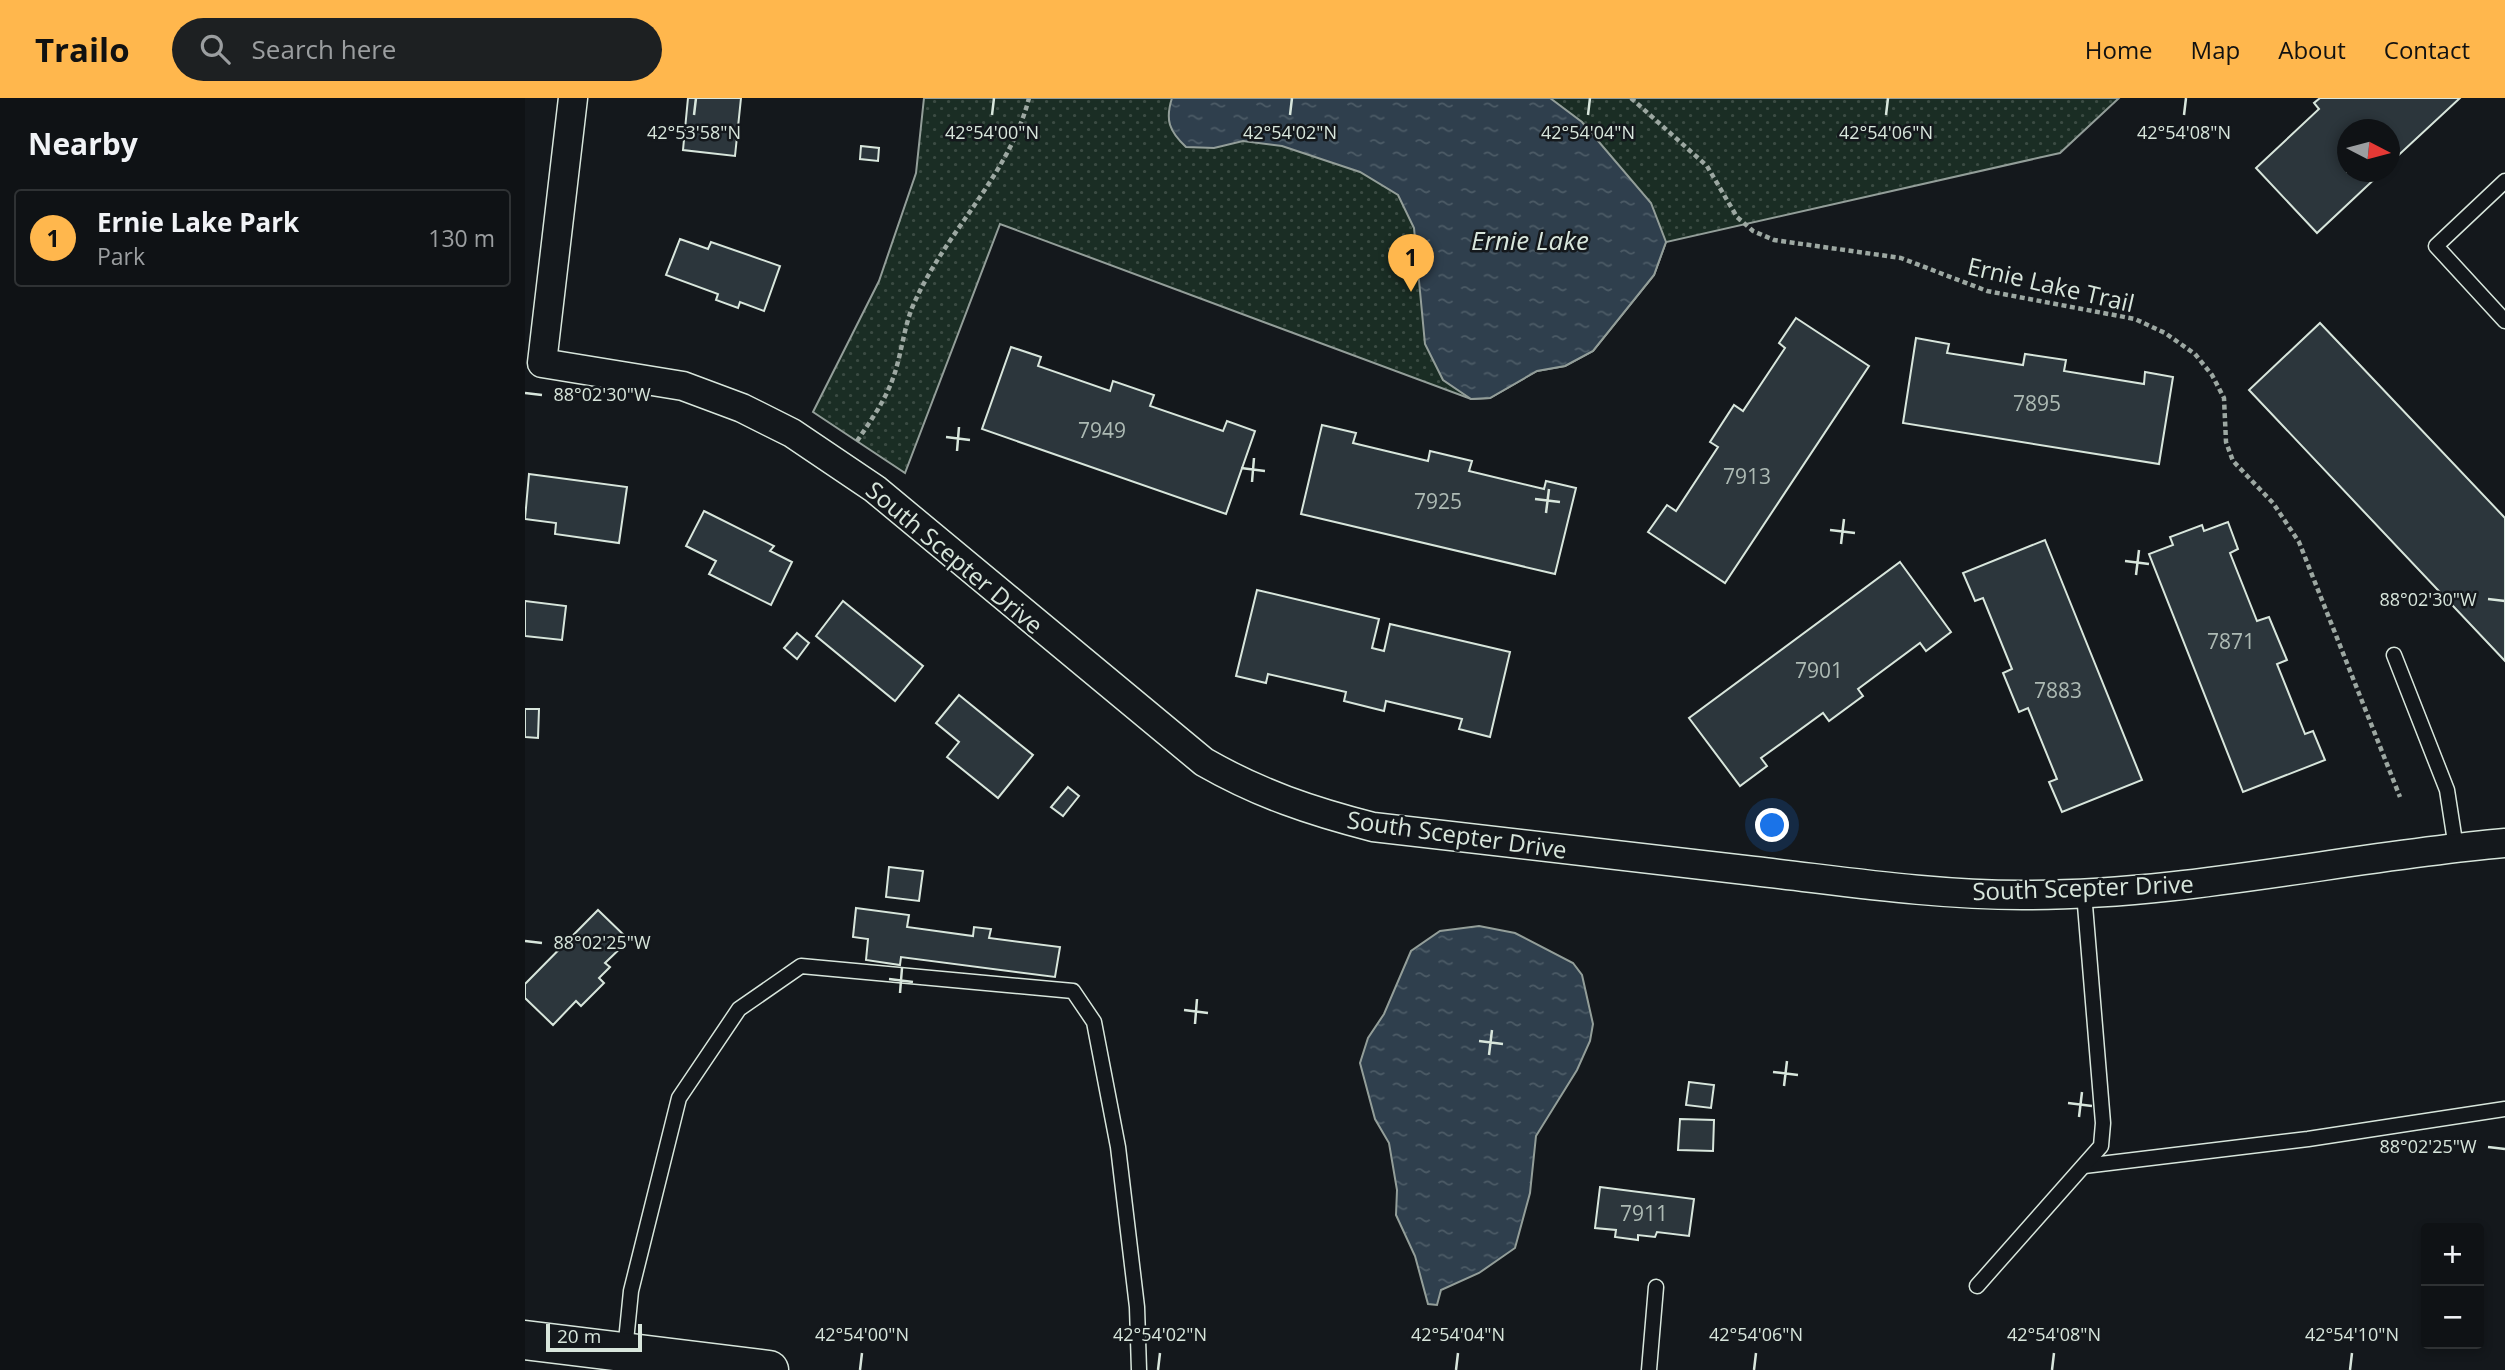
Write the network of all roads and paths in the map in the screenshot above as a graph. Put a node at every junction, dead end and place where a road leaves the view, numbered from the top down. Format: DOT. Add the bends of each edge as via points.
graph roads {
  1 [pos="573,98"];
  2 [pos="1029,98"];
  3 [pos="1631,98"];
  4 [pos="2505,181"];
  5 [pos="2505,321"];
  6 [pos="839,464"];
  7 [pos="2394,654"];
  8 [pos="2400,797"];
  9 [pos="2505,843"];
  10 [pos="2456,848"];
  11 [pos="2084,893"];
  12 [pos="2505,1109"];
  13 [pos="2084,1166"];
  14 [pos="1977,1286"];
  15 [pos="1657,1287"];
  16 [pos="525,1340"];
  17 [pos="625,1353"];
  18 [pos="769,1370"];
  19 [pos="1139,1370"];
  20 [pos="1649,1370"];
  1 -- 6 [label="street, South Scepter Drive" via="542,363 683,386 742,408"];
  2 -- 6 [label="path" via="1022,124 1002,163 912,308 892,380 873,417"];
  3 -- 8 [label="path, Ernie Lake Trail" via="1707,166 1737,217 1753,231 1773,240 1901,258 1987,291 2135,319 2195,354 2224,398 2226,442 2233,461 2273,503 2299,542"];
  4 -- 5 [label="lane" via="2436,246"];
  6 -- 11 [label="street, South Scepter Drive" via="1204,762 1306,810 1373,827 1928,891"];
  7 -- 10 [label="lane" via="2447,790"];
  9 -- 10 [label="street, South Scepter Drive"];
  10 -- 11 [label="street, South Scepter Drive" via="2211,882"];
  11 -- 13 [label="lane" via="2103,1123 2101,1146"];
  12 -- 13 [label="lane"];
  13 -- 14 [label="lane"];
  15 -- 20 [label="lane"];
  16 -- 17 [label="main road"];
  17 -- 18 [label="main road"];
  17 -- 19 [label="lane" via="631,1291 679,1098 739,1009 801,966 1073,991 1094,1022 1118,1147 1137,1307"];
}
